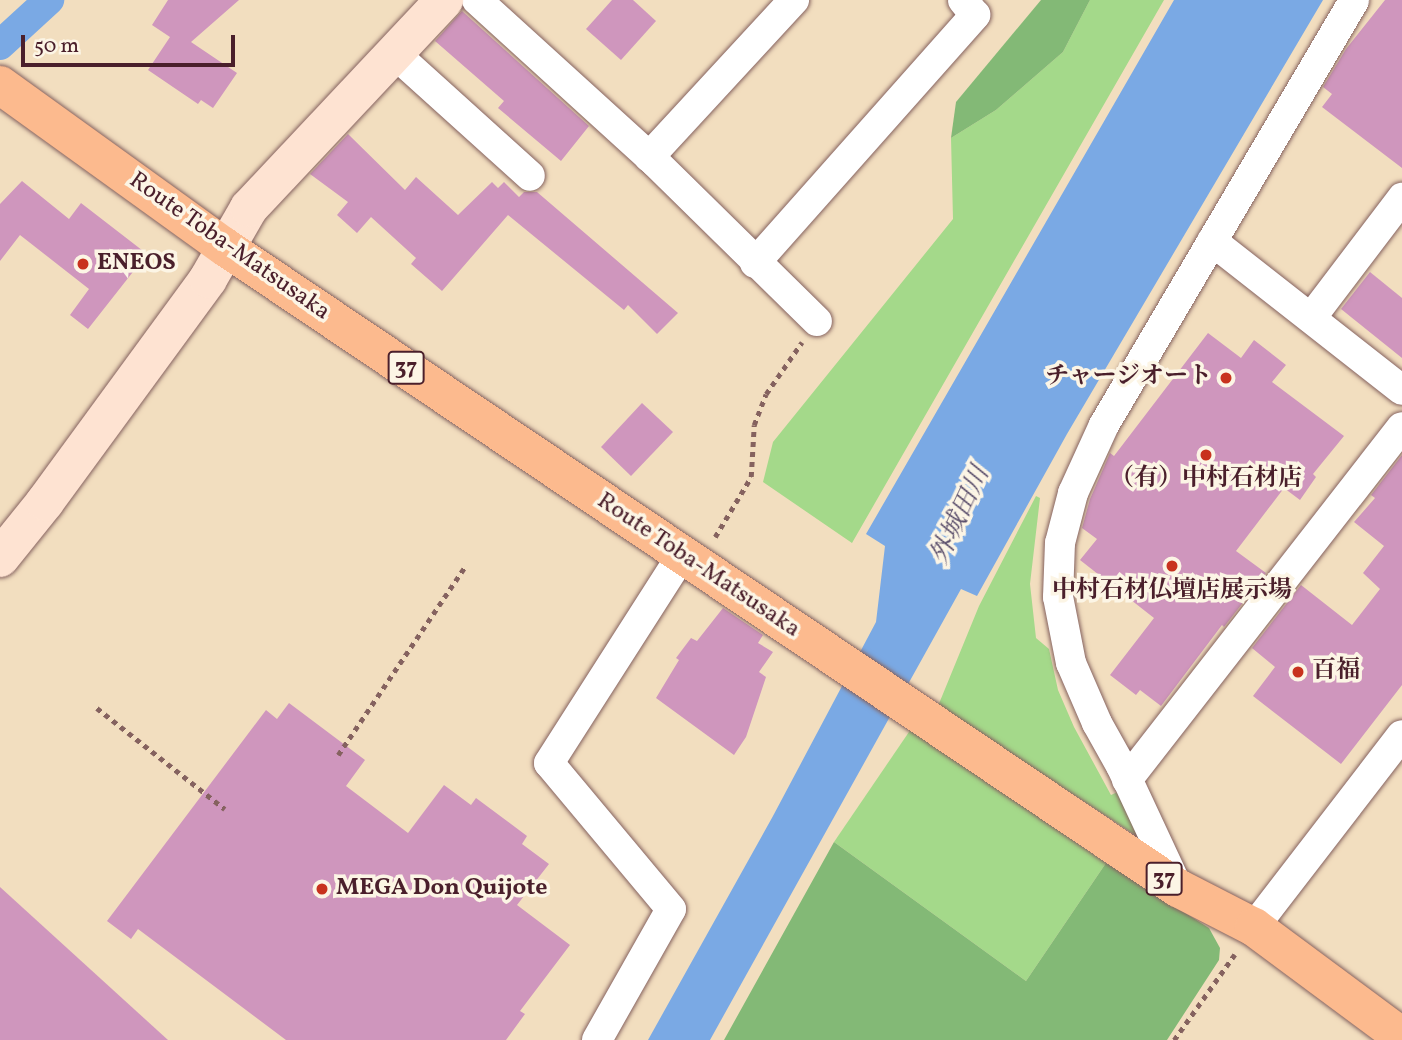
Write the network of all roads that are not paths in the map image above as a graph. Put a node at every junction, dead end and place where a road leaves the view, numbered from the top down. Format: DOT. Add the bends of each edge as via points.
graph roads {
  1 [pos="444,0"];
  2 [pos="477,0"];
  3 [pos="794,0"];
  4 [pos="962,0"];
  5 [pos="1354,0"];
  6 [pos="394,53"];
  7 [pos="0,85"];
  8 [pos="649,157"];
  9 [pos="530,176"];
  10 [pos="1402,198"];
  11 [pos="1212,241"];
  12 [pos="225,247"];
  13 [pos="755,262"];
  14 [pos="1311,318"];
  15 [pos="817,321"];
  16 [pos="1402,390"];
  17 [pos="1402,427"];
  18 [pos="682,555"];
  19 [pos="0,558"];
  20 [pos="1402,735"];
  21 [pos="1127,780"];
  22 [pos="1178,888"];
  23 [pos="1254,927"];
  24 [pos="1402,1037"];
  25 [pos="597,1040"];
  1 -- 6 [label="street"];
  2 -- 8 [label="street"];
  3 -- 8 [label="street"];
  4 -- 13 [label="street" via="975,15"];
  5 -- 11 [label="street"];
  6 -- 9 [label="street"];
  6 -- 12 [label="street" via="249,208"];
  7 -- 12 [label="main road, Route Toba-Matsusaka / 37"];
  8 -- 13 [label="street"];
  10 -- 14 [label="street"];
  11 -- 14 [label="street"];
  11 -- 21 [label="street" via="1099,435 1073,493 1060,543 1058,597 1071,663"];
  12 -- 18 [label="main road, Route Toba-Matsusaka / 37"];
  12 -- 19 [label="street" via="200,290"];
  13 -- 15 [label="street"];
  14 -- 16 [label="street"];
  17 -- 21 [label="street"];
  18 -- 22 [label="main road, Route Toba-Matsusaka / 37"];
  18 -- 25 [label="street" via="549,763 671,909"];
  20 -- 23 [label="street"];
  21 -- 22 [label="street"];
  22 -- 23 [label="main road, Route Toba-Matsusaka / 37"];
  23 -- 24 [label="main road, Route Toba-Matsusaka / 37"];
}
